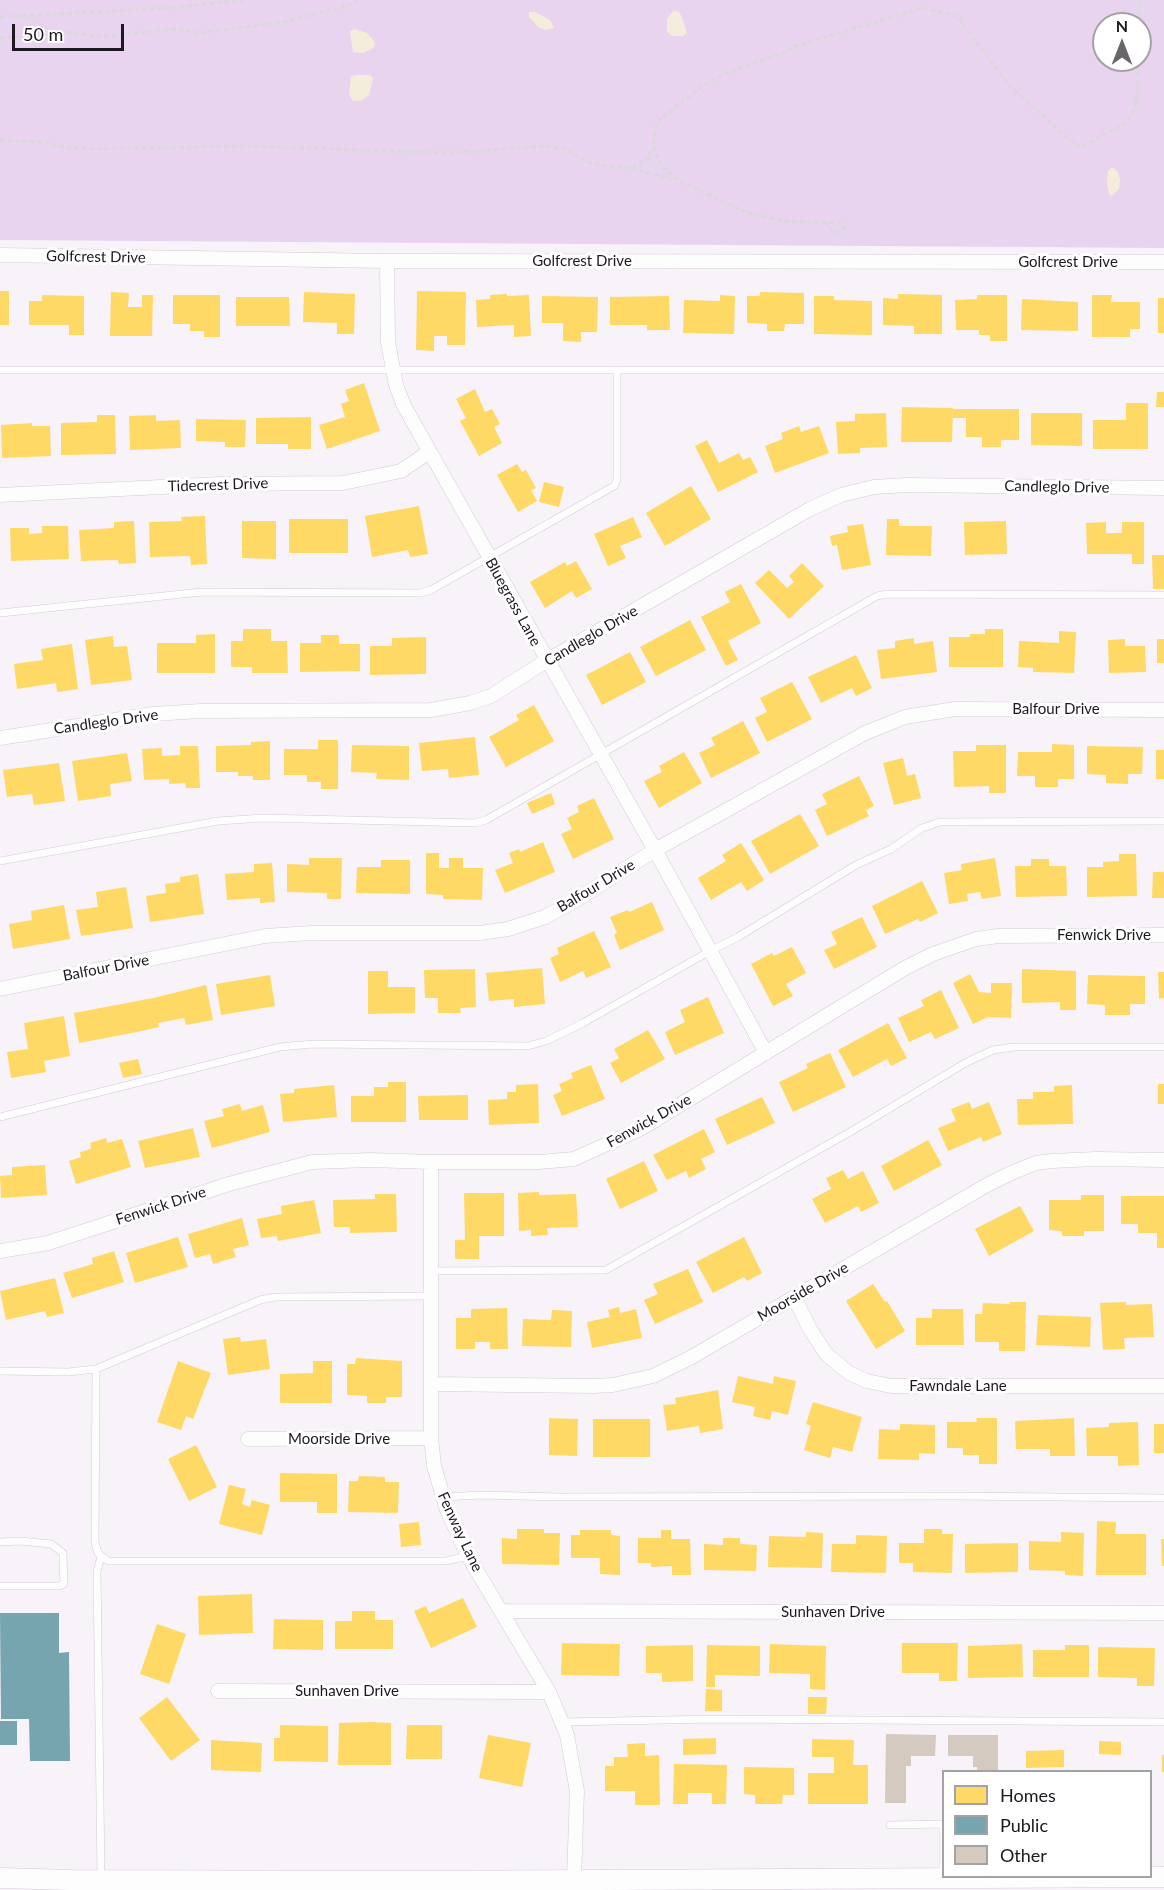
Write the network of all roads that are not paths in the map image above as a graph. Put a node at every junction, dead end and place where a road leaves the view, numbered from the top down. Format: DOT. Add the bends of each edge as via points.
graph roads {
  1 [pos="0,255"];
  2 [pos="387,261"];
  3 [pos="1164,262"];
  4 [pos="0,370"];
  5 [pos="392,370"];
  6 [pos="1164,370"];
  7 [pos="617,371"];
  8 [pos="429,452"];
  9 [pos="1164,488"];
  10 [pos="0,495"];
  11 [pos="488,558"];
  12 [pos="1164,595"];
  13 [pos="0,613"];
  14 [pos="546,661"];
  15 [pos="1164,710"];
  16 [pos="0,738"];
  17 [pos="601,756"];
  18 [pos="1164,821"];
  19 [pos="655,850"];
  20 [pos="0,861"];
  21 [pos="1164,935"];
  22 [pos="710,951"];
  23 [pos="0,989"];
  24 [pos="1164,1047"];
  25 [pos="766,1053"];
  26 [pos="0,1117"];
  27 [pos="1164,1160"];
  28 [pos="431,1162"];
  29 [pos="0,1251"];
  30 [pos="432,1270"];
  31 [pos="432,1296"];
  32 [pos="794,1297"];
  33 [pos="96,1369"];
  34 [pos="0,1371"];
  35 [pos="432,1384"];
  36 [pos="1164,1386"];
  37 [pos="431,1438"];
  38 [pos="248,1439"];
  39 [pos="442,1497"];
  40 [pos="1164,1498"];
  41 [pos="0,1542"];
  42 [pos="101,1556"];
  43 [pos="468,1556"];
  44 [pos="0,1586"];
  45 [pos="502,1611"];
  46 [pos="1164,1613"];
  47 [pos="218,1691"];
  48 [pos="549,1692"];
  49 [pos="562,1722"];
  50 [pos="1164,1722"];
  51 [pos="942,1824"];
  52 [pos="890,1825"];
  53 [pos="0,1878"];
  54 [pos="943,1878"];
  55 [pos="1146,1878"];
  56 [pos="100,1880"];
  57 [pos="1092,1881"];
  58 [pos="616,1884"];
  59 [pos="72,1885"];
  60 [pos="224,1885"];
  61 [pos="332,1885"];
  62 [pos="417,1885"];
  63 [pos="477,1885"];
  64 [pos="510,1885"];
  65 [pos="572,1886"];
  1 -- 2 [label="street, Golfcrest Drive"];
  2 -- 3 [label="street, Golfcrest Drive"];
  2 -- 5 [label="street, Bluegrass Lane"];
  4 -- 5 [label="lane"];
  5 -- 7 [label="lane"];
  5 -- 8 [label="street, Bluegrass Lane" via="404,406"];
  6 -- 7 [label="lane"];
  7 -- 11 [label="lane" via="614,486"];
  8 -- 10 [label="street, Tidecrest Drive" via="401,471 343,483 221,484"];
  8 -- 11 [label="street, Bluegrass Lane"];
  9 -- 14 [label="street, Candleglo Drive" via="907,485 841,495 810,509"];
  11 -- 13 [label="lane" via="420,593 202,592"];
  11 -- 14 [label="street, Bluegrass Lane"];
  12 -- 17 [label="lane" via="878,596"];
  14 -- 16 [label="street, Candleglo Drive" via="491,696 431,710 153,714"];
  14 -- 17 [label="street, Bluegrass Lane"];
  15 -- 19 [label="street, Balfour Drive" via="955,709 905,717 865,733"];
  17 -- 19 [label="street, Bluegrass Lane"];
  17 -- 20 [label="lane" via="498,815 475,823 263,818 218,821"];
  18 -- 22 [label="lane" via="940,822 855,865"];
  19 -- 22 [label="street, Bluegrass Lane"];
  19 -- 23 [label="street, Balfour Drive" via="573,902 508,929 480,933 265,936"];
  21 -- 25 [label="street, Fenwick Drive" via="998,936 968,942 905,968"];
  22 -- 25 [label="street, Bluegrass Lane"];
  22 -- 26 [label="lane" via="583,1023 528,1046 280,1047"];
  24 -- 30 [label="lane" via="993,1050 606,1270"];
  25 -- 28 [label="street, Fenwick Drive" via="642,1128 574,1159"];
  27 -- 32 [label="street, Moorside Drive" via="1036,1163 987,1185"];
  28 -- 29 [label="street, Fenwick Drive" via="312,1162 229,1184 48,1243"];
  28 -- 30 [label="street, Fenway Lane"];
  30 -- 31 [label="street, Fenway Lane"];
  31 -- 33 [label="lane" via="275,1297"];
  31 -- 35 [label="street, Fenway Lane"];
  32 -- 35 [label="street, Moorside Drive" via="672,1368 633,1381 593,1386"];
  32 -- 36 [label="street, Fawndale Lane" via="826,1354 849,1373 867,1381 891,1386"];
  33 -- 34 [label="lane"];
  33 -- 42 [label="lane" via="95,1542"];
  35 -- 37 [label="street, Fenway Lane"];
  37 -- 38 [label="street, Moorside Drive"];
  37 -- 39 [label="street, Fenway Lane"];
  39 -- 40 [label="lane"];
  39 -- 43 [label="street, Fenway Lane"];
  41 -- 44 [label="lane" via="51,1544 63,1553 64,1584"];
  42 -- 43 [label="lane" via="108,1561 126,1562 446,1561"];
  42 -- 56 [label="lane" via="97,1572"];
  43 -- 45 [label="street, Fenway Lane"];
  45 -- 46 [label="street, Sunhaven Drive"];
  45 -- 48 [label="street, Fenway Lane"];
  47 -- 48 [label="street, Sunhaven Drive"];
  48 -- 49 [label="street, Fenway Lane"];
  49 -- 50 [label="lane"];
  49 -- 65 [label="street, Fenway Lane" via="577,1791"];
  51 -- 52 [label="lane"];
  53 -- 59 [label="main road"];
  54 -- 57 [label="main road"];
  54 -- 58 [label="main road"];
  55 -- 57 [label="main road"];
  56 -- 59 [label="main road"];
  56 -- 60 [label="main road"];
  58 -- 65 [label="main road"];
  60 -- 61 [label="main road"];
  61 -- 62 [label="main road"];
  62 -- 63 [label="main road"];
  63 -- 64 [label="main road"];
  64 -- 65 [label="main road"];
}
